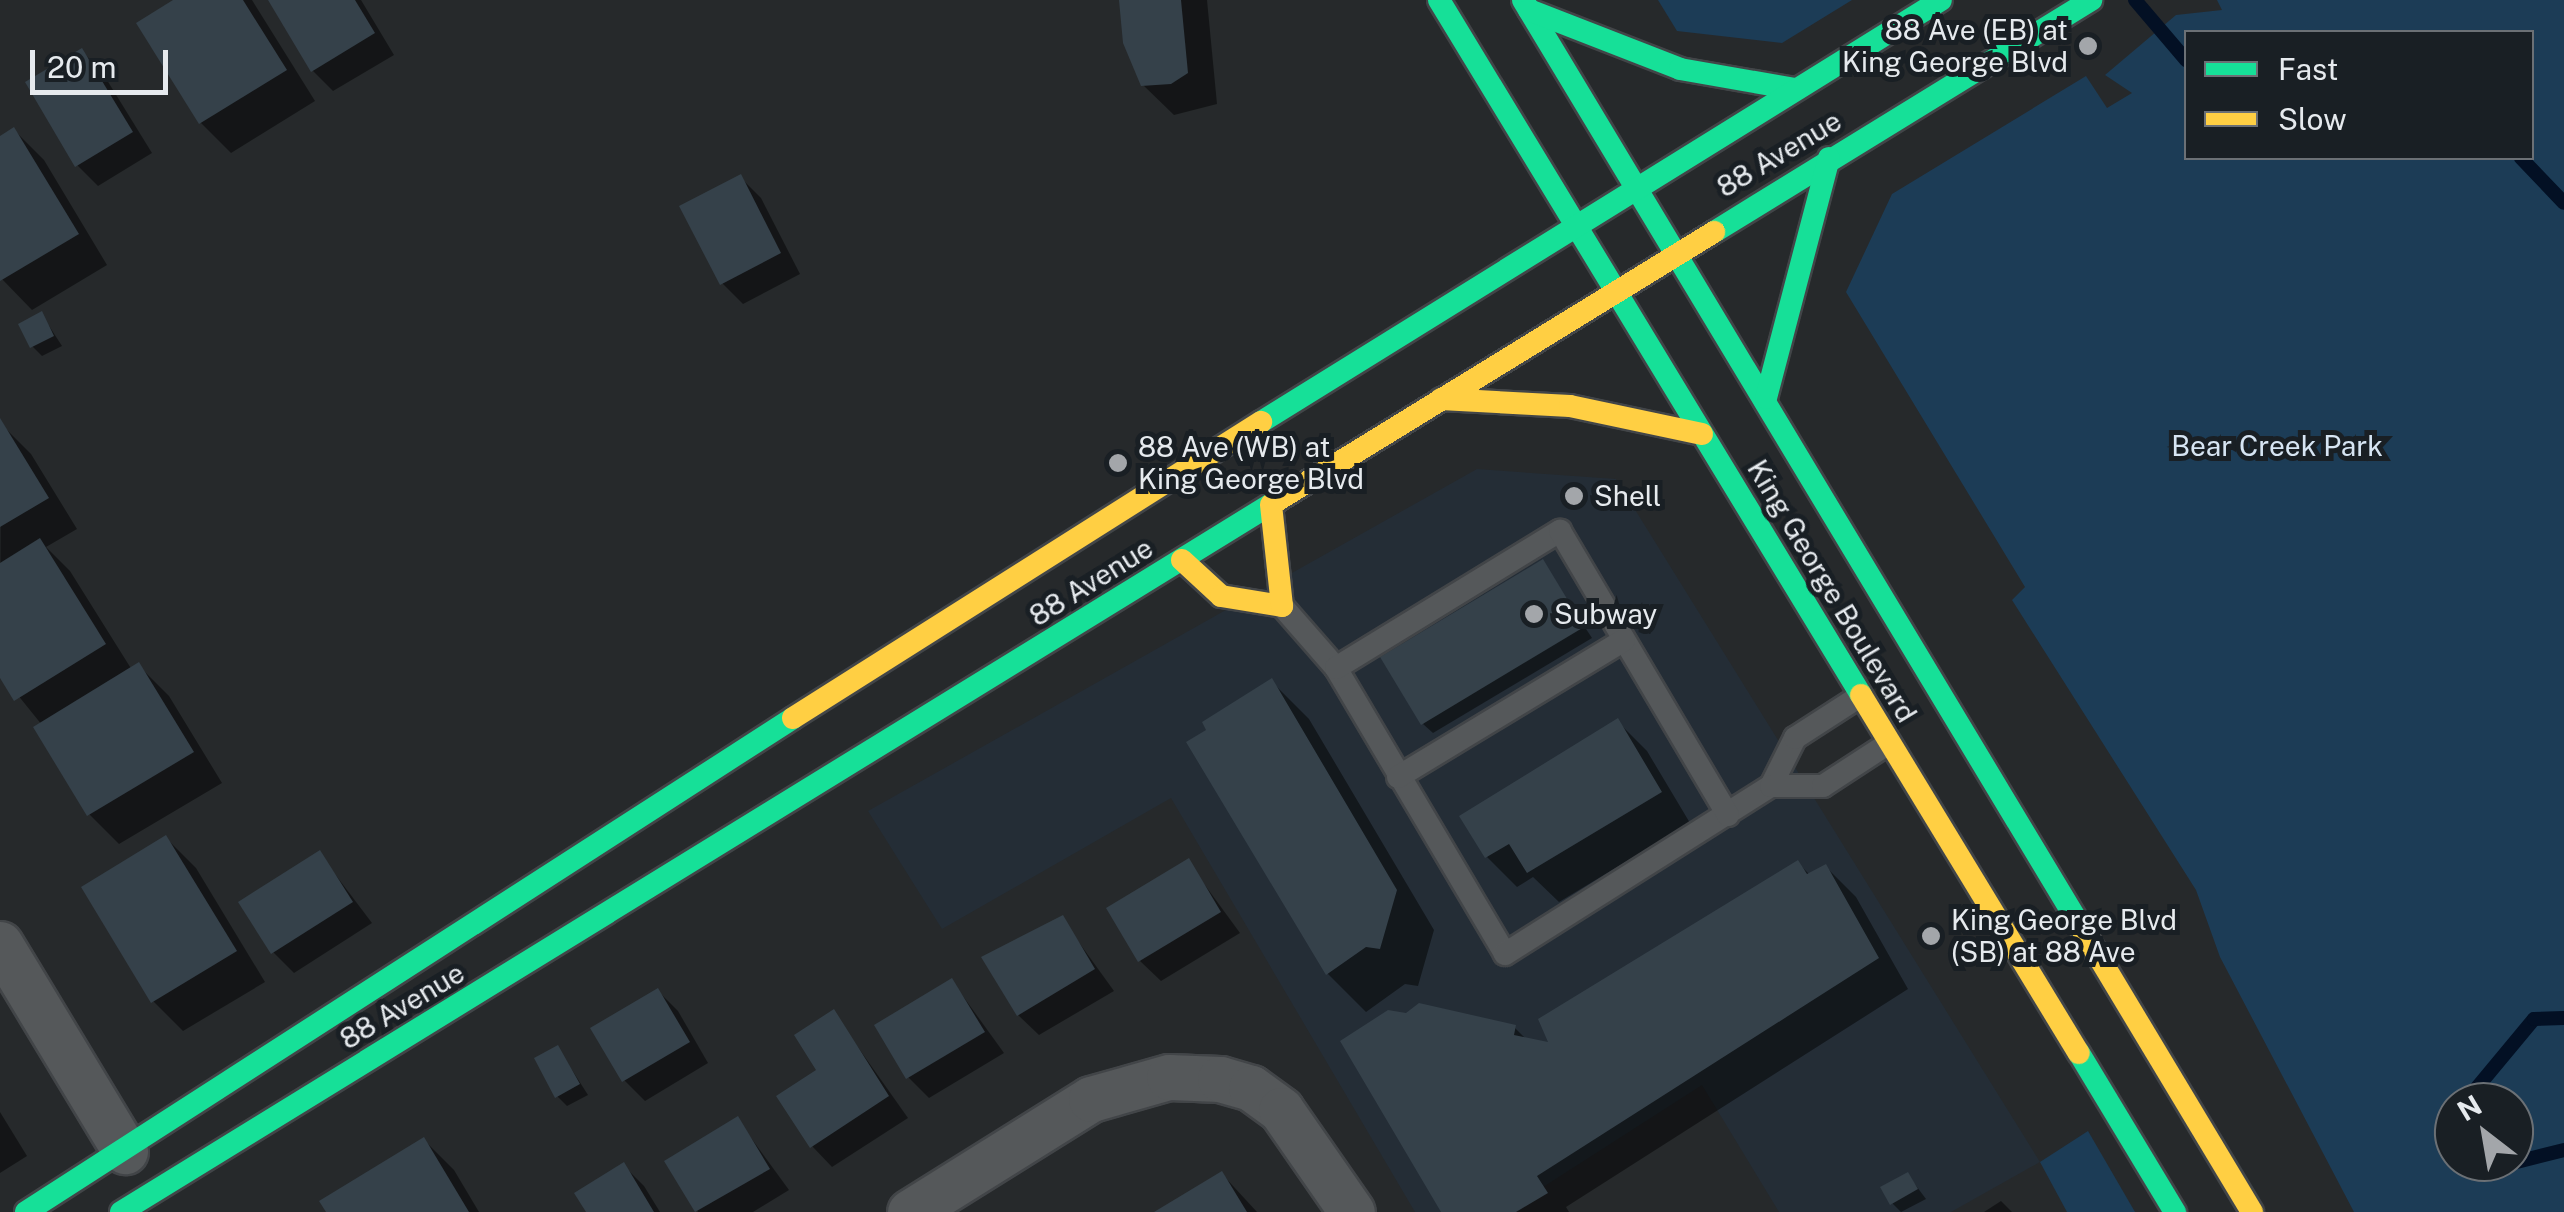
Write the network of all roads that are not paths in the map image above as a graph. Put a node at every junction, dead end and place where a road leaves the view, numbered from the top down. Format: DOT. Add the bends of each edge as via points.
graph roads {
  1 [pos="1438,0"];
  2 [pos="1941,0"];
  3 [pos="2091,0"];
  4 [pos="1526,5"];
  5 [pos="1795,89"];
  6 [pos="1829,158"];
  7 [pos="1636,186"];
  8 [pos="1574,224"];
  9 [pos="1676,251"];
  10 [pos="1614,290"];
  11 [pos="1766,398"];
  12 [pos="1442,399"];
  13 [pos="1702,434"];
  14 [pos="1271,505"];
  15 [pos="1182,560"];
  16 [pos="1282,606"];
  17 [pos="1624,640"];
  18 [pos="1336,668"];
  19 [pos="1860,696"];
  20 [pos="1889,743"];
  21 [pos="1398,777"];
  22 [pos="1770,786"];
  23 [pos="1728,815"];
  24 [pos="0,944"];
  25 [pos="124,1151"];
  26 [pos="147,1205"];
  27 [pos="26,1212"];
  28 [pos="910,1212"];
  29 [pos="1352,1212"];
  30 [pos="2174,1212"];
  31 [pos="2252,1212"];
  1 -- 8 [label="main road, King George Boulevard"];
  2 -- 5 [label="main road, 88 Avenue"];
  3 -- 6 [label="main road, 88 Avenue"];
  4 -- 5 [label="main road" via="1680,69"];
  4 -- 7 [label="main road, King George Boulevard"];
  5 -- 7 [label="main road, 88 Avenue"];
  6 -- 9 [label="main road, 88 Avenue"];
  6 -- 11 [label="main road"];
  7 -- 8 [label="main road, 88 Avenue"];
  7 -- 9 [label="main road, King George Boulevard"];
  8 -- 10 [label="main road, King George Boulevard"];
  8 -- 25 [label="main road, 88 Avenue" via="1006,581"];
  9 -- 10 [label="main road, 88 Avenue"];
  9 -- 11 [label="main road, King George Boulevard"];
  10 -- 12 [label="main road, 88 Avenue"];
  10 -- 13 [label="main road, King George Boulevard"];
  11 -- 31 [label="main road, King George Boulevard"];
  12 -- 13 [label="main road" via="1570,406"];
  12 -- 14 [label="main road, 88 Avenue"];
  13 -- 19 [label="main road, King George Boulevard"];
  14 -- 15 [label="main road, 88 Avenue"];
  14 -- 16 [label="main road"];
  15 -- 16 [label="main road" via="1221,596"];
  15 -- 26 [label="main road, 88 Avenue"];
  16 -- 18 [label="lane"];
  17 -- 18 [label="lane" via="1560,531"];
  17 -- 21 [label="lane"];
  17 -- 23 [label="lane"];
  18 -- 21 [label="lane"];
  19 -- 20 [label="main road, King George Boulevard"];
  19 -- 22 [label="lane" via="1795,738"];
  20 -- 22 [label="lane" via="1823,786"];
  20 -- 30 [label="main road, King George Boulevard"];
  21 -- 23 [label="lane" via="1504,954"];
  22 -- 23 [label="lane"];
  24 -- 25 [label="street"];
  25 -- 27 [label="main road, 88 Avenue"];
  28 -- 29 [label="street" via="1091,1100 1169,1077 1251,1088 1301,1135"];
}
